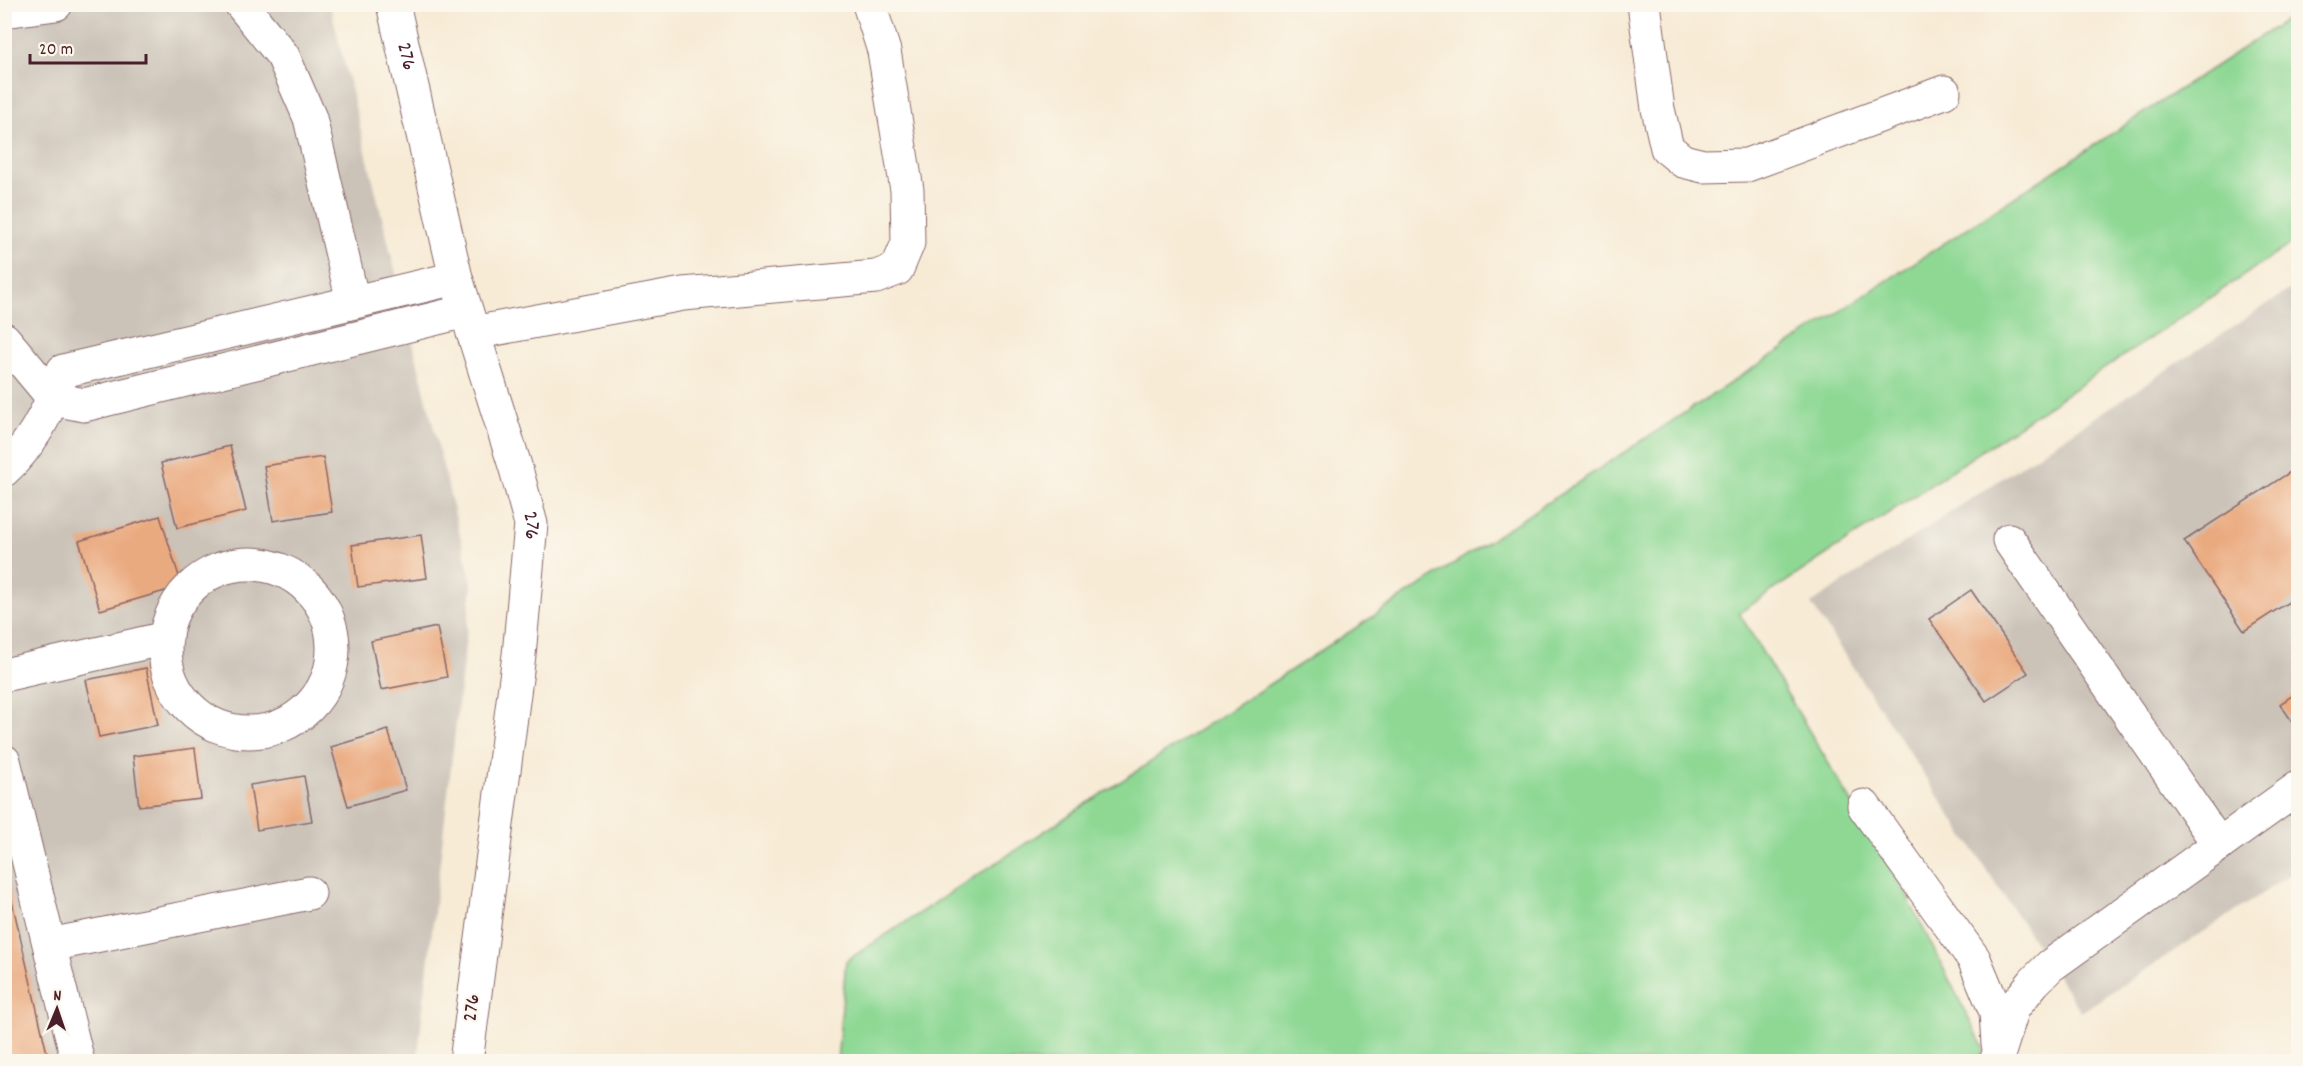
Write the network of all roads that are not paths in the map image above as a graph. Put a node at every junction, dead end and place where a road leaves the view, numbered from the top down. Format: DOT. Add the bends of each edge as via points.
graph roads {
  1 [pos="56,4"];
  2 [pos="241,4"];
  3 [pos="393,4"];
  4 [pos="869,4"];
  5 [pos="1644,4"];
  6 [pos="4,11"];
  7 [pos="1944,92"];
  8 [pos="456,278"];
  9 [pos="353,302"];
  10 [pos="470,322"];
  11 [pos="4,339"];
  12 [pos="54,399"];
  13 [pos="4,470"];
  14 [pos="2009,540"];
  15 [pos="166,638"];
  16 [pos="4,675"];
  17 [pos="4,761"];
  18 [pos="2298,788"];
  19 [pos="1864,806"];
  20 [pos="2219,845"];
  21 [pos="309,893"];
  22 [pos="50,945"];
  23 [pos="1997,1055"];
  24 [pos="78,1062"];
  25 [pos="466,1062"];
  1 -- 6 [label="street"];
  2 -- 9 [label="street" via="283,56 310,118"];
  3 -- 8 [label="street, 276"];
  4 -- 10 [label="street" via="884,51 907,189 908,243 897,269 876,278 684,294"];
  5 -- 7 [label="street" via="1667,147 1683,162 1703,166 1747,165"];
  8 -- 9 [label="street"];
  8 -- 10 [label="street, 276"];
  9 -- 12 [label="street" via="63,371"];
  10 -- 12 [label="street" via="84,405"];
  10 -- 25 [label="street, 276" via="531,524 519,655"];
  11 -- 12 [label="street"];
  12 -- 13 [label="street" via="20,456"];
  14 -- 20 [label="street"];
  15 -- 15 [label="street" via="164,652 170,679 183,702 204,720 229,730 258,733 286,724 310,708 326,684 333,656 331,627 319,602 299,581 275,568 248,564 221,568 197,581 179,601 167,626"];
  15 -- 16 [label="street"];
  17 -- 22 [label="street"];
  18 -- 20 [label="street"];
  19 -- 23 [label="street" via="1974,959 1996,1012"];
  20 -- 23 [label="street" via="2050,966 2013,1008"];
  21 -- 22 [label="street"];
  22 -- 24 [label="street"];
}
